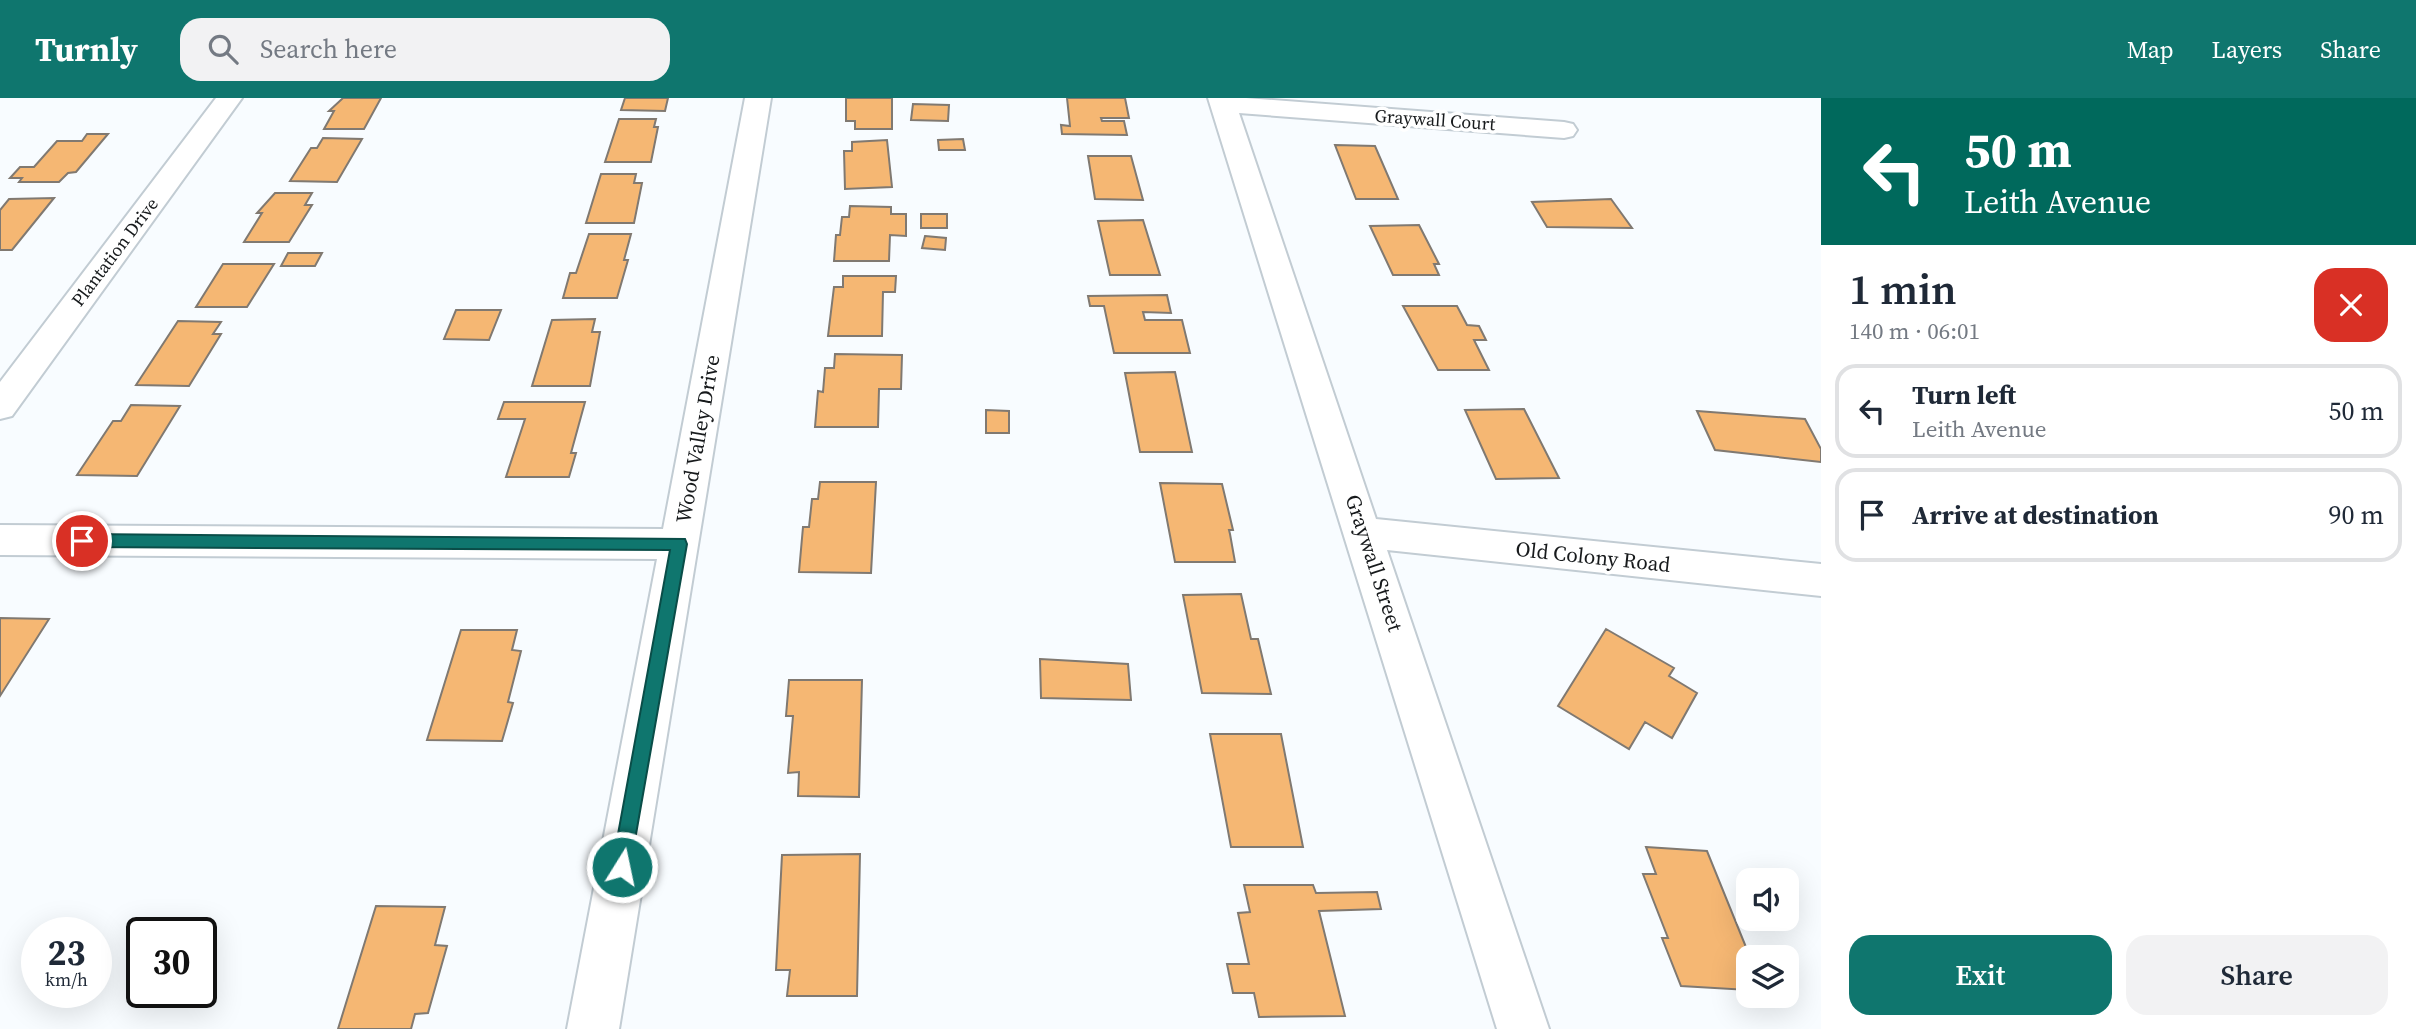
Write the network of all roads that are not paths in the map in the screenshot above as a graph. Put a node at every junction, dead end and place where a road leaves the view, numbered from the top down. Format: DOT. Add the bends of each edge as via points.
graph roads {
  1 [pos="229,98"];
  2 [pos="758,98"];
  3 [pos="1222,101"];
  4 [pos="1564,130"];
  5 [pos="0,407"];
  6 [pos="1364,533"];
  7 [pos="0,540"];
  8 [pos="679,544"];
  9 [pos="1821,580"];
  10 [pos="593,1029"];
  11 [pos="1523,1029"];
  1 -- 5 [label="street, Plantation Drive"];
  2 -- 8 [label="street, Wood Valley Drive"];
  3 -- 4 [label="street, Graywall Court"];
  3 -- 6 [label="street, Graywall Street"];
  6 -- 9 [label="street, Old Colony Road"];
  6 -- 11 [label="street, Graywall Street"];
  7 -- 8 [label="street"];
  8 -- 10 [label="street, Wood Valley Drive"];
}
